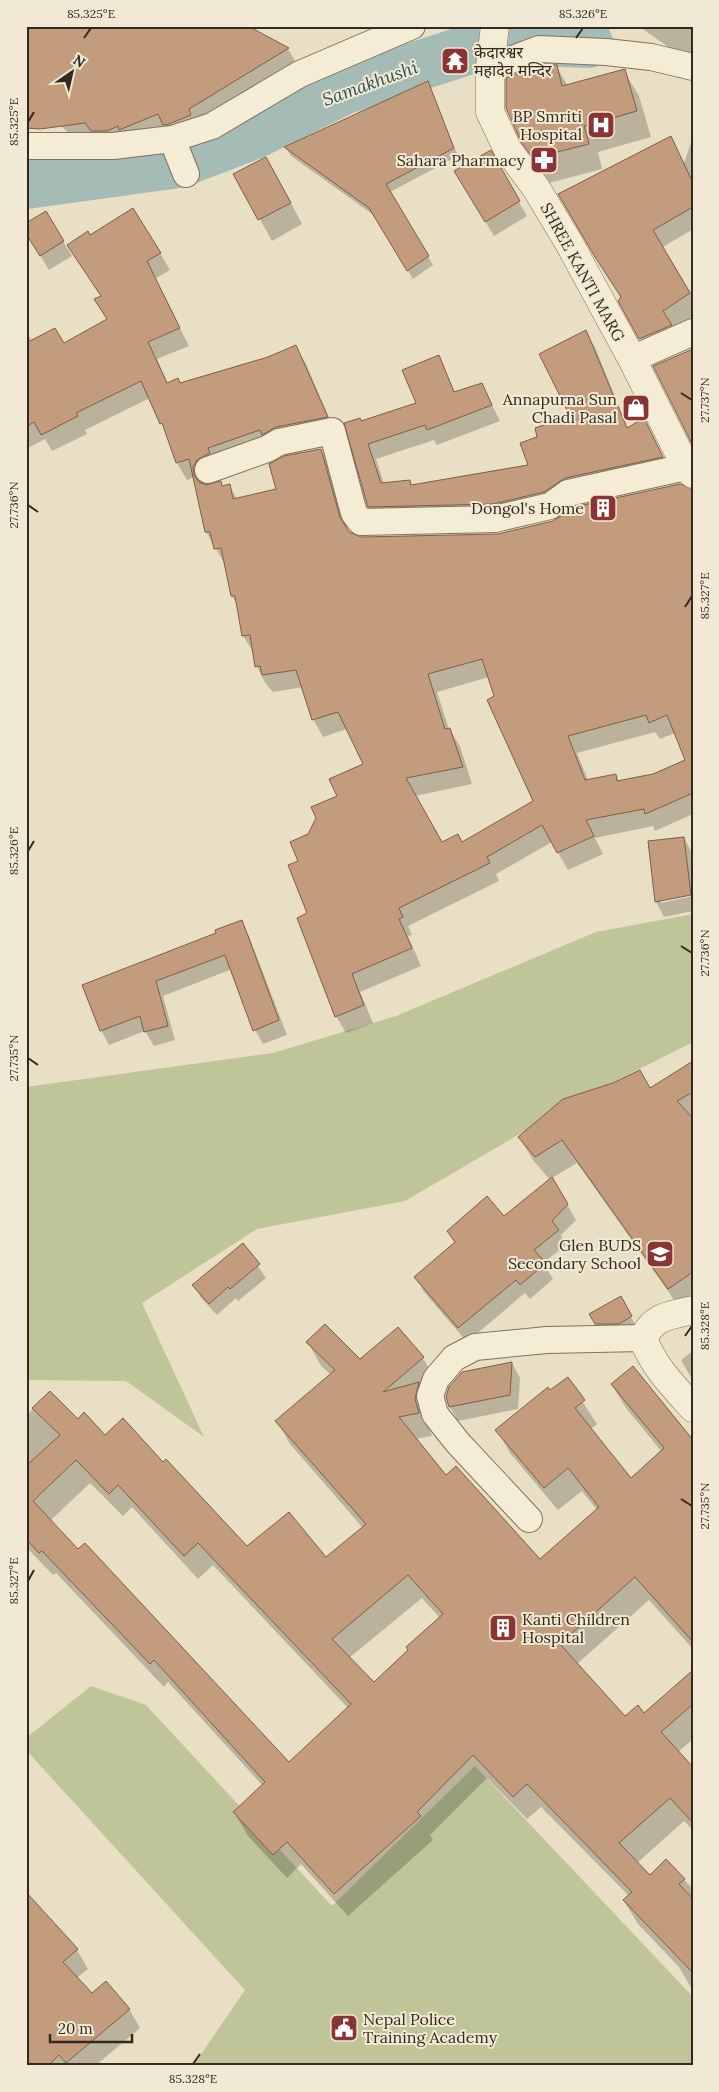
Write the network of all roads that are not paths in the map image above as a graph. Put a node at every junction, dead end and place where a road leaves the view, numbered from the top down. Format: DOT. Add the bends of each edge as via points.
graph roads {
  1 [pos="412,26"];
  2 [pos="495,26"];
  3 [pos="693,67"];
  4 [pos="490,69"];
  5 [pos="174,145"];
  6 [pos="26,146"];
  7 [pos="186,174"];
  8 [pos="693,332"];
  9 [pos="632,359"];
  10 [pos="208,470"];
  11 [pos="689,471"];
  12 [pos="693,1310"];
  13 [pos="643,1338"];
  14 [pos="693,1408"];
  15 [pos="529,1519"];
  1 -- 5 [label="street" via="300,74"];
  2 -- 4 [label="street, SHREE KANTI MARG"];
  3 -- 4 [label="street" via="651,57 539,49"];
  4 -- 9 [label="street, SHREE KANTI MARG" via="490,112 508,150 536,188 569,243"];
  5 -- 6 [label="street"];
  5 -- 7 [label="street"];
  8 -- 9 [label="street"];
  9 -- 11 [label="street, SHREE KANTI MARG"];
  10 -- 11 [label="street" via="280,442 332,431 354,513 361,522 494,519 550,506 568,492"];
  12 -- 13 [label="street" via="657,1319"];
  13 -- 14 [label="street" via="661,1372"];
  13 -- 15 [label="street" via="547,1340 475,1347 454,1358 436,1379 430,1396 435,1414"];
}
